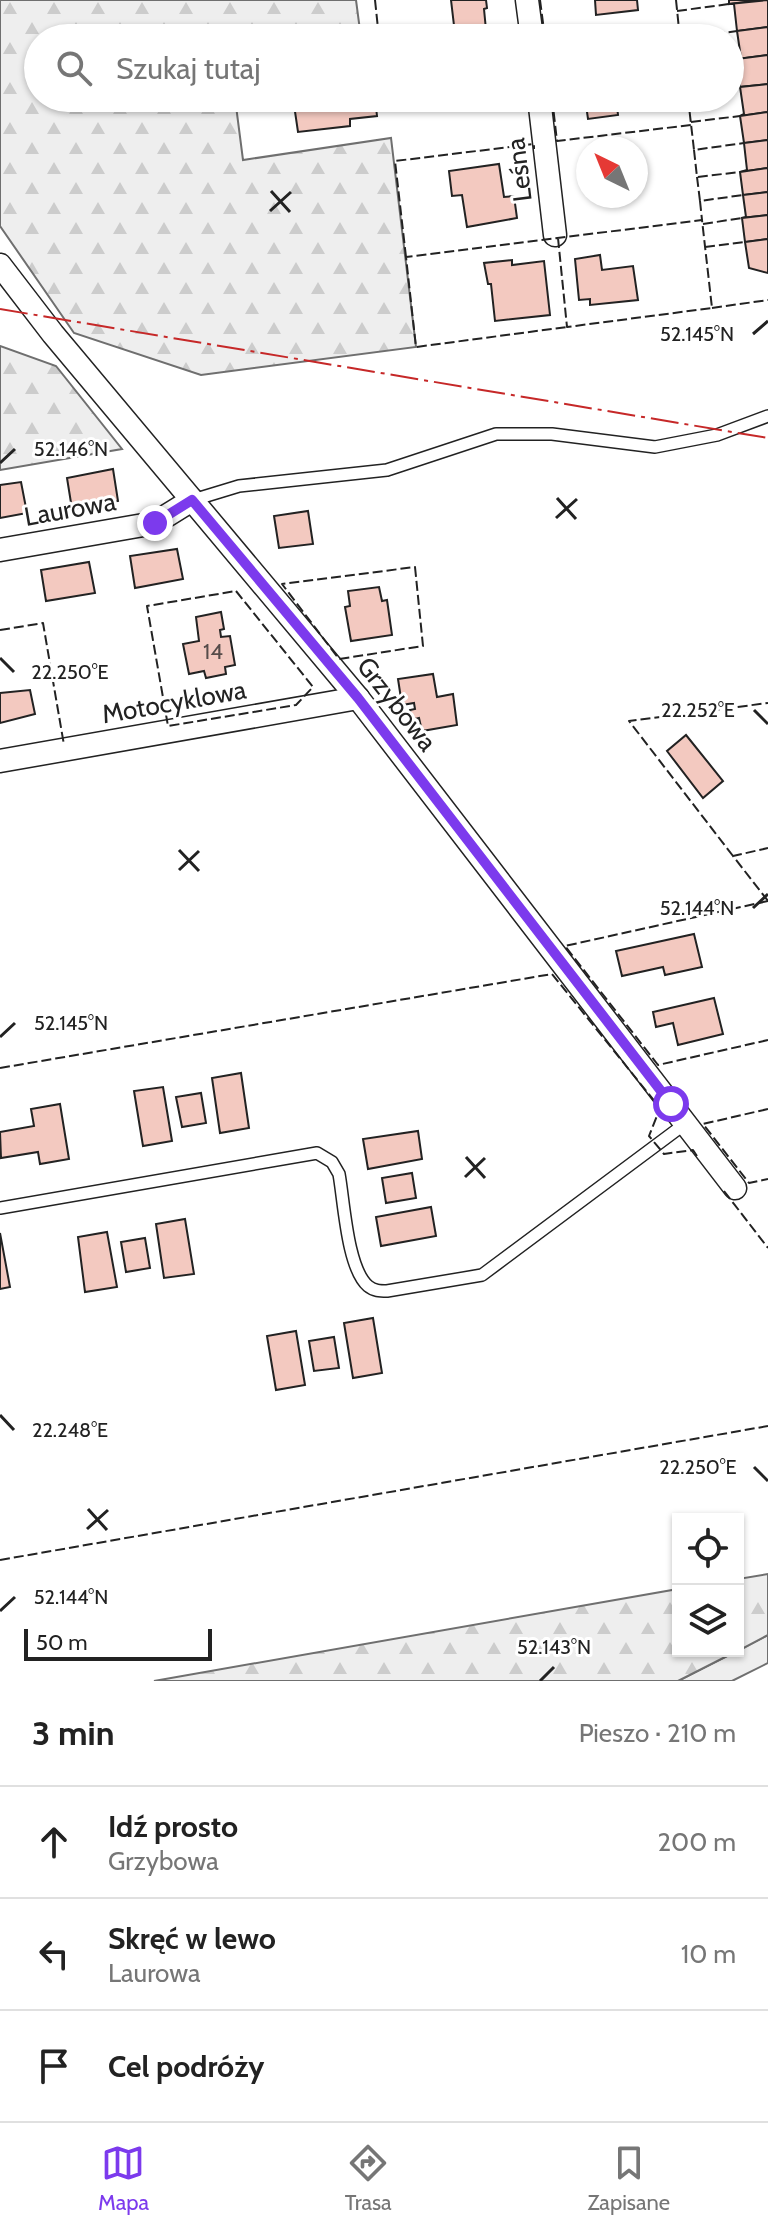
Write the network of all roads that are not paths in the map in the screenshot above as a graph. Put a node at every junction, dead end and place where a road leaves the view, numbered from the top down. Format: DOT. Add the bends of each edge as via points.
graph roads {
  1 [pos="527,0"];
  2 [pos="530,24"];
  3 [pos="541,112"];
  4 [pos="555,235"];
  5 [pos="0,265"];
  6 [pos="768,416"];
  7 [pos="192,500"];
  8 [pos="0,550"];
  9 [pos="358,698"];
  10 [pos="0,761"];
  11 [pos="686,1123"];
  12 [pos="735,1188"];
  13 [pos="0,1208"];
  1 -- 2 [label="street"];
  3 -- 4 [label="street, Leśna"];
  5 -- 7 [label="street, Grzybowa"];
  6 -- 7 [label="lane" via="717,435 655,447 552,434 496,434 387,470 239,486"];
  7 -- 8 [label="street, Laurowa" via="155,523"];
  7 -- 9 [label="street, Grzybowa"];
  9 -- 10 [label="street, Motocyklowa"];
  9 -- 11 [label="street, Grzybowa"];
  11 -- 12 [label="street, Grzybowa"];
  11 -- 13 [label="lane" via="482,1275 387,1291 365,1284 354,1265 339,1174 317,1153"];
}
